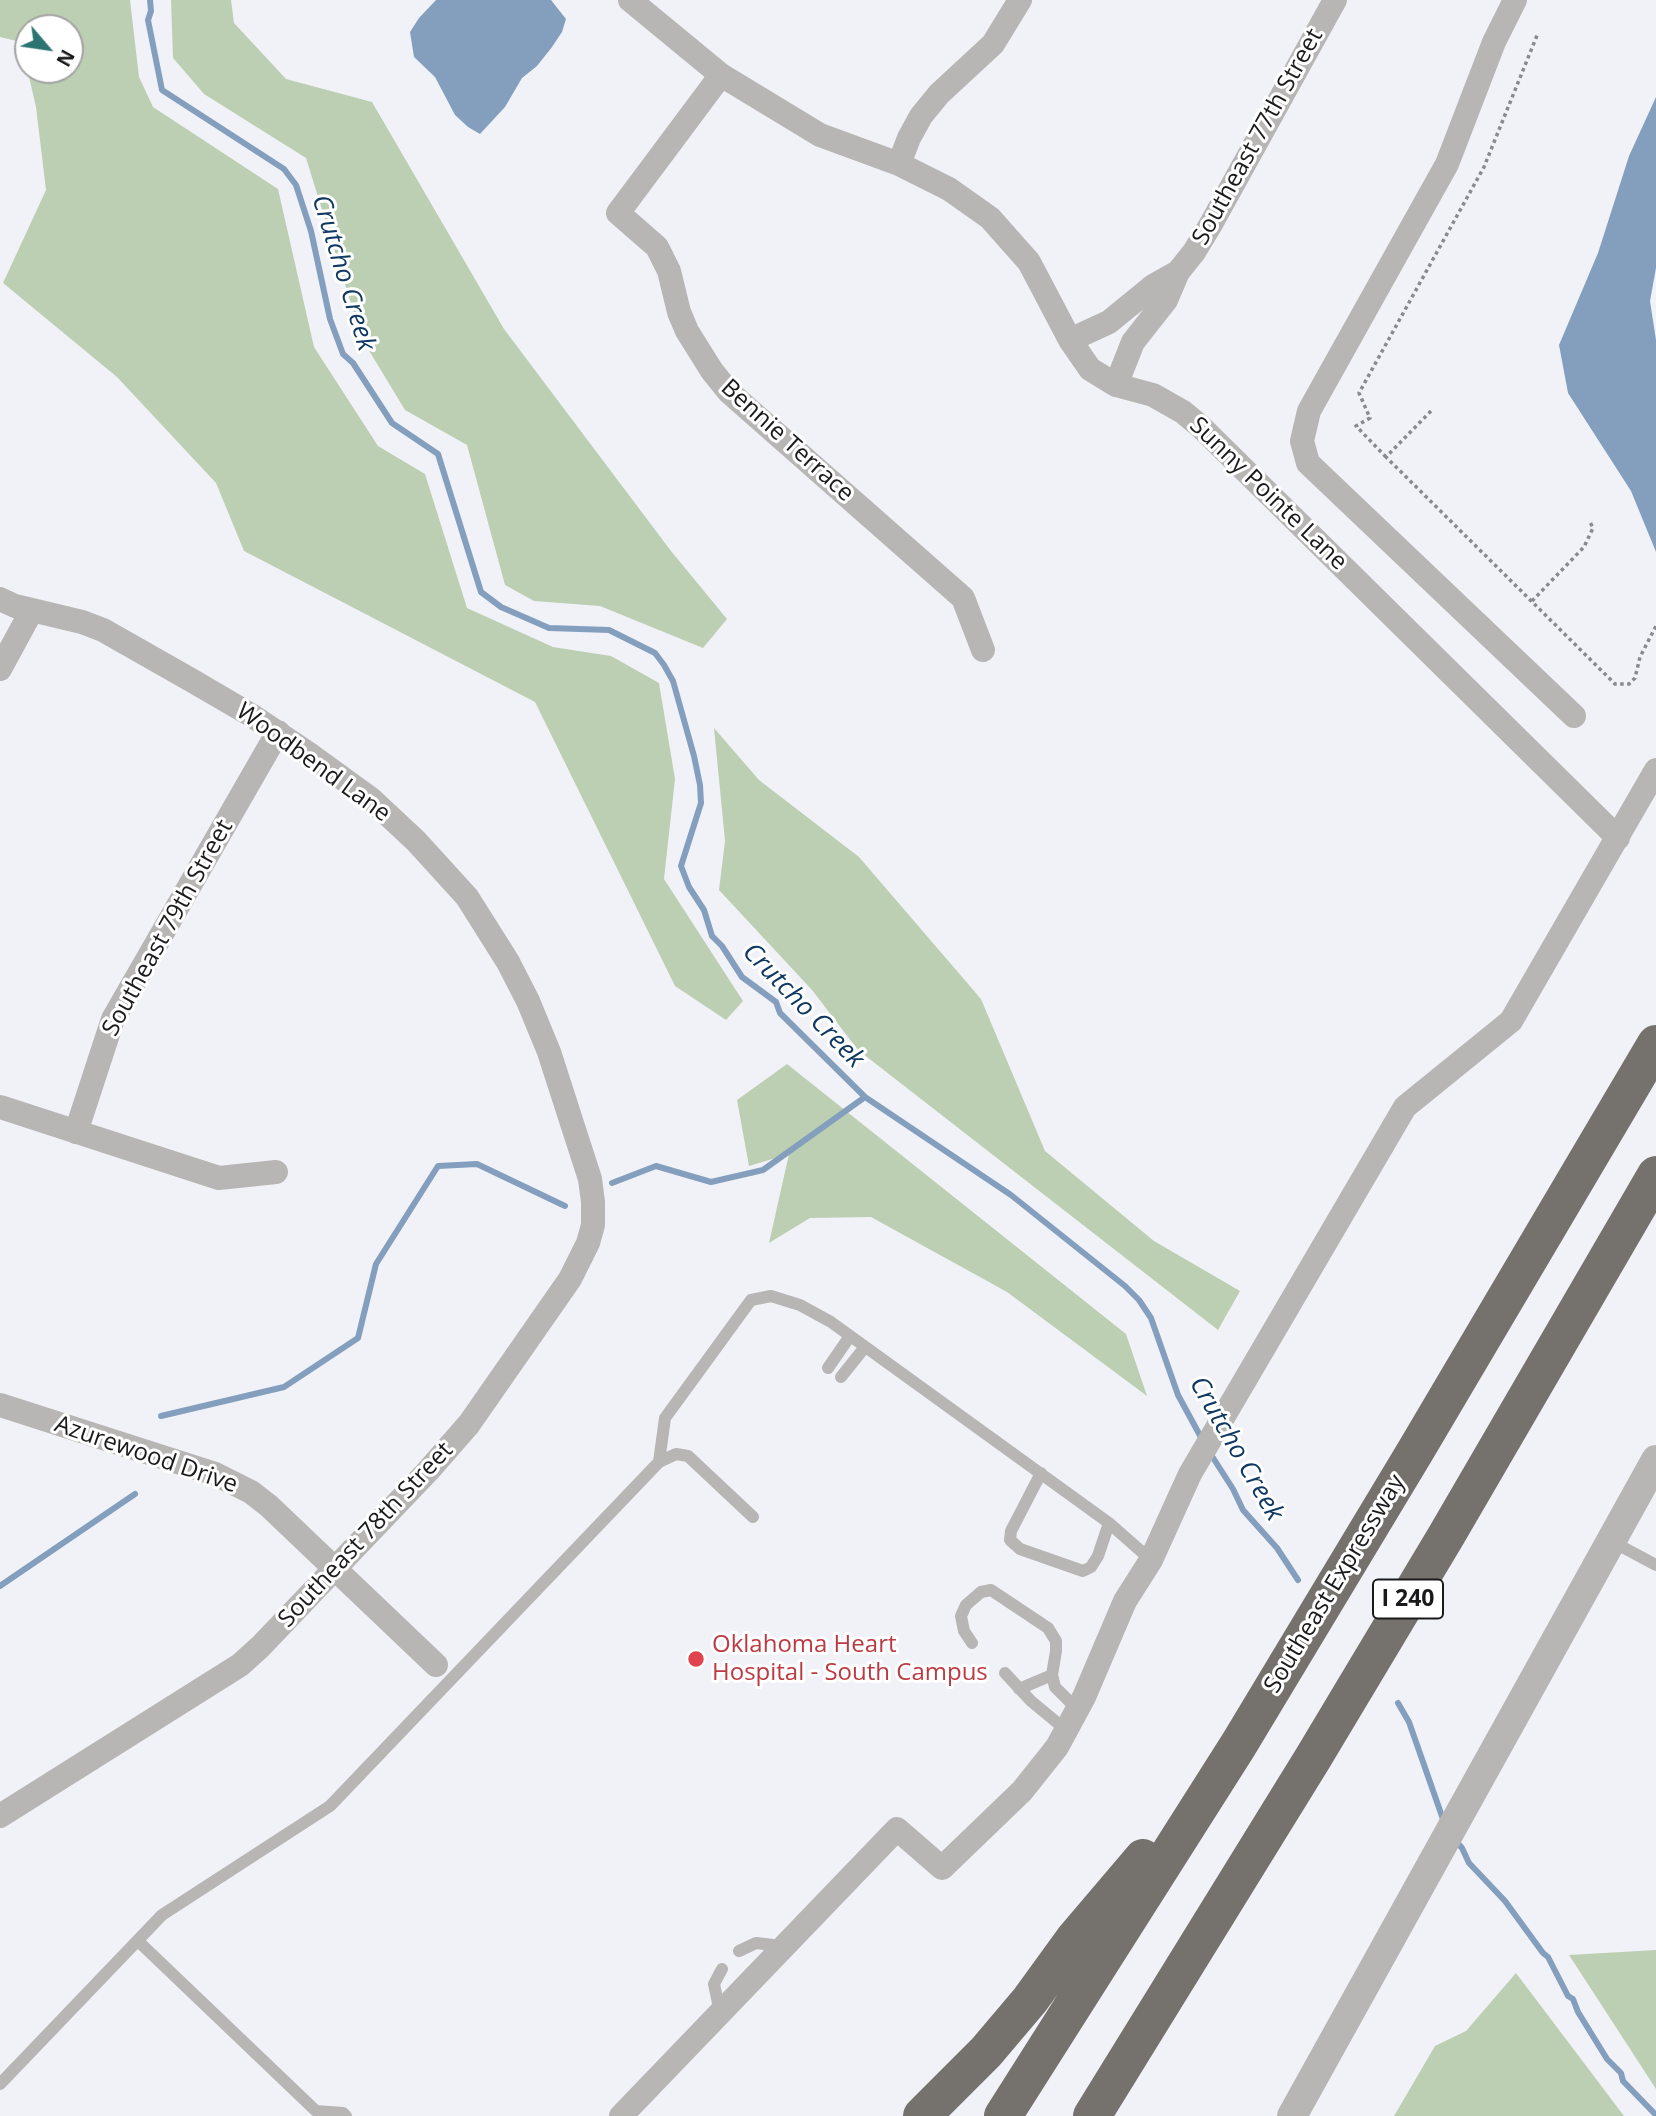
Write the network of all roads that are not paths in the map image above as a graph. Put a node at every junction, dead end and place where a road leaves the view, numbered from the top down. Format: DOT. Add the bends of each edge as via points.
graph roads {
  1 [pos="630,0"];
  2 [pos="1020,0"];
  3 [pos="1335,0"];
  4 [pos="1515,0"];
  5 [pos="721,75"];
  6 [pos="899,164"];
  7 [pos="1178,272"];
  8 [pos="1119,314"];
  9 [pos="1139,335"];
  10 [pos="1070,340"];
  11 [pos="1116,385"];
  12 [pos="0,599"];
  13 [pos="32,611"];
  14 [pos="984,650"];
  15 [pos="0,669"];
  16 [pos="1574,716"];
  17 [pos="278,732"];
  18 [pos="1656,770"];
  19 [pos="1618,838"];
  20 [pos="1656,1044"];
  21 [pos="0,1107"];
  22 [pos="76,1132"];
  23 [pos="581,1149"];
  24 [pos="276,1172"];
  25 [pos="1656,1175"];
  26 [pos="850,1336"];
  27 [pos="865,1347"];
  28 [pos="828,1368"];
  29 [pos="841,1377"];
  30 [pos="0,1405"];
  31 [pos="1656,1460"];
  32 [pos="659,1462"];
  33 [pos="1041,1474"];
  34 [pos="753,1517"];
  35 [pos="1109,1523"];
  36 [pos="1611,1541"];
  37 [pos="1151,1560"];
  38 [pos="1656,1565"];
  39 [pos="334,1568"];
  40 [pos="972,1643"];
  41 [pos="436,1665"];
  42 [pos="1004,1673"];
  43 [pos="1052,1675"];
  44 [pos="1019,1689"];
  45 [pos="1072,1719"];
  46 [pos="1238,1744"];
  47 [pos="0,1816"];
  48 [pos="138,1941"];
  49 [pos="784,1945"];
  50 [pos="739,1951"];
  51 [pos="722,1969"];
  52 [pos="716,2016"];
  53 [pos="1154,2018"];
  54 [pos="1,2080"];
  55 [pos="346,2116"];
  56 [pos="621,2116"];
  57 [pos="922,2116"];
  58 [pos="1003,2116"];
  59 [pos="1092,2116"];
  60 [pos="1112,2116"];
  61 [pos="1292,2116"];
  1 -- 5 [label="street, Sunny Pointe Lane"];
  2 -- 6 [label="street" via="993,44 921,116"];
  3 -- 7 [label="street, Southeast 77th Street" via="1211,224"];
  4 -- 16 [label="street" via="1447,164 1309,411 1302,441 1308,463"];
  5 -- 6 [label="street, Sunny Pointe Lane" via="821,135"];
  5 -- 14 [label="street, Bennie Terrace" via="618,213 657,247 687,331 712,371 962,598"];
  6 -- 10 [label="street, Sunny Pointe Lane" via="949,189 990,218 1029,261"];
  7 -- 8 [label="street, Southeast 77th Street"];
  7 -- 9 [label="street, Southeast 77th Street" via="1166,300"];
  8 -- 9 [label="street"];
  8 -- 10 [label="street, Southeast 77th Street"];
  9 -- 11 [label="street, Southeast 77th Street"];
  10 -- 11 [label="street, Sunny Pointe Lane" via="1090,369"];
  11 -- 19 [label="street, Sunny Pointe Lane" via="1153,395 1201,427"];
  12 -- 13 [label="street, Woodbend Lane"];
  13 -- 15 [label="street"];
  13 -- 17 [label="street, Woodbend Lane" via="103,630"];
  17 -- 22 [label="street, Southeast 79th Street" via="113,1019"];
  17 -- 23 [label="street, Woodbend Lane" via="371,799 467,897 528,1001"];
  18 -- 19 [label="street"];
  19 -- 37 [label="street" via="1511,1021 1405,1107 1190,1474"];
  20 -- 46 [label="highway, Southeast Expressway / I 240"];
  21 -- 22 [label="street"];
  22 -- 24 [label="street" via="219,1178"];
  23 -- 39 [label="street, Southeast 78th Street" via="590,1179 593,1225 570,1279 468,1424"];
  25 -- 53 [label="highway, I 240" via="1446,1536"];
  26 -- 27 [label="lane"];
  26 -- 28 [label="lane"];
  26 -- 32 [label="lane" via="800,1305 771,1296 751,1300 665,1418"];
  27 -- 29 [label="lane"];
  27 -- 33 [label="lane"];
  30 -- 39 [label="street, Azurewood Drive" via="231,1481 269,1506"];
  31 -- 36 [label="street"];
  32 -- 34 [label="lane" via="676,1454 688,1456"];
  32 -- 48 [label="lane" via="330,1806 162,1915"];
  33 -- 35 [label="lane"];
  33 -- 35 [label="lane" via="1010,1531 1010,1540 1020,1549 1083,1570 1098,1556"];
  35 -- 37 [label="lane"];
  36 -- 38 [label="lane"];
  36 -- 61 [label="street"];
  37 -- 45 [label="street" via="1125,1601"];
  39 -- 41 [label="street, Azurewood Drive"];
  39 -- 47 [label="street, Southeast 78th Street" via="240,1665"];
  40 -- 43 [label="lane" via="961,1616 981,1592 991,1590 1048,1628 1056,1641"];
  42 -- 44 [label="lane"];
  43 -- 44 [label="lane"];
  43 -- 45 [label="lane"];
  44 -- 45 [label="lane"];
  45 -- 49 [label="street" via="1057,1747 1022,1791 942,1868 897,1829"];
  46 -- 57 [label="highway" via="1075,1938 1030,2000"];
  46 -- 58 [label="highway, Southeast Expressway / I 240"];
  48 -- 54 [label="lane"];
  48 -- 55 [label="lane" via="316,2111"];
  49 -- 50 [label="lane" via="756,1944"];
  49 -- 52 [label="street"];
  51 -- 52 [label="lane" via="714,1984"];
  52 -- 56 [label="street"];
  53 -- 59 [label="highway, I 240"];
  53 -- 60 [label="highway"];
}
